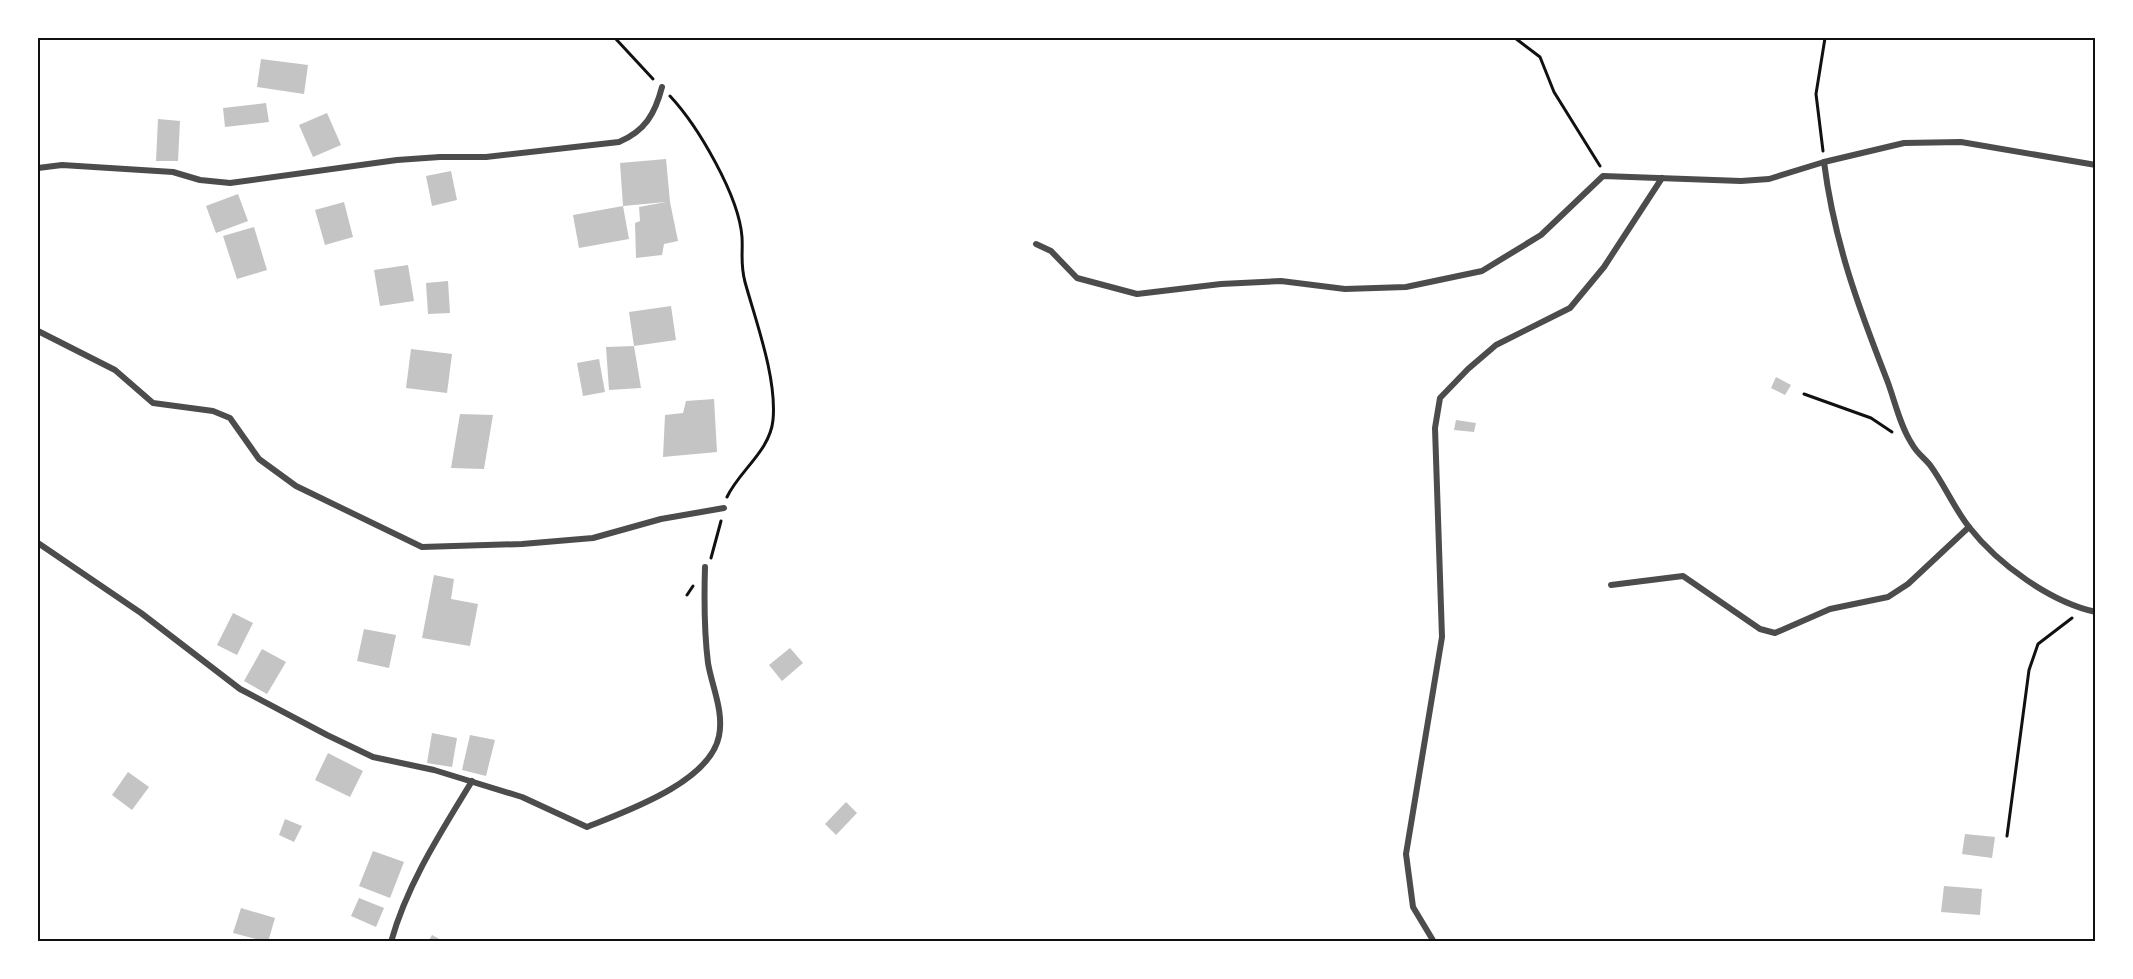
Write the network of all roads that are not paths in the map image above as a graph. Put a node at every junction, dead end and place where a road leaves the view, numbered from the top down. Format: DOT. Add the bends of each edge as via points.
graph roads {
  1 [pos="662,87"];
  2 [pos="1824,162"];
  3 [pos="2096,165"];
  4 [pos="38,168"];
  5 [pos="1662,178"];
  6 [pos="1036,244"];
  7 [pos="38,331"];
  8 [pos="724,508"];
  9 [pos="1969,527"];
  10 [pos="38,543"];
  11 [pos="705,567"];
  12 [pos="1611,585"];
  13 [pos="2096,612"];
  14 [pos="472,781"];
  15 [pos="391,942"];
  16 [pos="1434,942"];
  1 -- 4 [label="street" via="655,114 636,135 619,142 486,157 396,160 230,183 174,172 63,165"];
  2 -- 3 [label="street" via="1904,143 1961,142"];
  2 -- 5 [label="street" via="1769,179"];
  2 -- 9 [label="street" via="1831,213 1857,302 1912,444"];
  5 -- 6 [label="street" via="1604,176 1541,235 1482,271 1406,287 1346,289 1281,281 1137,294 1077,278 1051,251"];
  5 -- 16 [label="street" via="1604,267 1570,308 1496,345 1440,398 1435,428 1442,637 1406,854 1413,908"];
  7 -- 8 [label="street" via="115,370 153,403 213,411 230,418 259,459 296,486 422,547 592,538 661,519"];
  9 -- 12 [label="street" via="1908,584 1888,597 1830,609 1776,633 1760,629 1683,576"];
  9 -- 13 [label="street" via="2024,578 2055,597"];
  10 -- 14 [label="street" via="141,613 240,689 373,757"];
  11 -- 14 [label="street" via="704,620 709,666 720,711 719,736 700,769 661,794 588,827 522,797"];
  14 -- 15 [label="street" via="402,905"];
}
